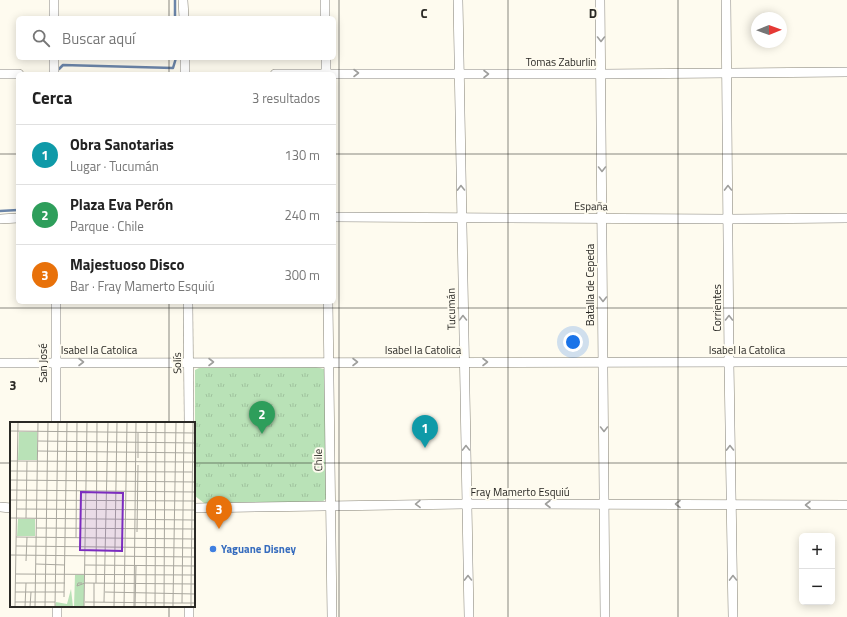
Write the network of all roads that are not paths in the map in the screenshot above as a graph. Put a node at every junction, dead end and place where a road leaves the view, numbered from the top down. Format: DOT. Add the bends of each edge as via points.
graph roads {
  1 [pos="54,0"];
  2 [pos="183,0"];
  3 [pos="325,0"];
  4 [pos="458,0"];
  5 [pos="600,0"];
  6 [pos="726,0"];
  7 [pos="54,16"];
  8 [pos="184,16"];
  9 [pos="325,16"];
  10 [pos="54,60"];
  11 [pos="185,60"];
  12 [pos="326,60"];
  13 [pos="54,72"];
  14 [pos="185,72"];
  15 [pos="326,72"];
  16 [pos="847,72"];
  17 [pos="0,74"];
  18 [pos="16,74"];
  19 [pos="336,74"];
  20 [pos="459,74"];
  21 [pos="601,74"];
  22 [pos="726,74"];
  23 [pos="336,217"];
  24 [pos="461,217"];
  25 [pos="16,218"];
  26 [pos="602,218"];
  27 [pos="847,218"];
  28 [pos="0,219"];
  29 [pos="729,219"];
  30 [pos="56,304"];
  31 [pos="188,304"];
  32 [pos="328,304"];
  33 [pos="0,362"];
  34 [pos="55,362"];
  35 [pos="189,362"];
  36 [pos="329,362"];
  37 [pos="464,362"];
  38 [pos="603,362"];
  39 [pos="728,362"];
  40 [pos="847,362"];
  41 [pos="56,422"];
  42 [pos="189,422"];
  43 [pos="466,504"];
  44 [pos="604,504"];
  45 [pos="731,504"];
  46 [pos="331,505"];
  47 [pos="847,505"];
  48 [pos="0,507"];
  49 [pos="10,508"];
  50 [pos="195,508"];
  51 [pos="189,607"];
  52 [pos="188,617"];
  53 [pos="332,617"];
  54 [pos="469,617"];
  55 [pos="605,617"];
  56 [pos="734,617"];
  1 -- 7 [label="street"];
  2 -- 8 [label="street"];
  3 -- 9 [label="street"];
  4 -- 20 [label="street, Tucumán"];
  5 -- 21 [label="street, Batalla de Cepeda, one-way"];
  6 -- 22 [label="street, Corrientes"];
  10 -- 13 [label="street"];
  11 -- 14 [label="street"];
  12 -- 15 [label="street"];
  16 -- 22 [label="street, Tomas Zaburlin"];
  17 -- 18 [label="street"];
  19 -- 20 [label="street, Tomas Zaburlin, one-way"];
  20 -- 21 [label="street, Tomas Zaburlin, one-way"];
  24 -- 20 [label="street, Tucumán, one-way"];
  21 -- 22 [label="street, Tomas Zaburlin"];
  21 -- 26 [label="street, Batalla de Cepeda, one-way"];
  29 -- 22 [label="street, Corrientes, one-way"];
  23 -- 24 [label="street, España"];
  24 -- 26 [label="street, España"];
  37 -- 24 [label="street, Tucumán, one-way"];
  25 -- 28 [label="street"];
  26 -- 29 [label="street, España"];
  26 -- 38 [label="street, Batalla de Cepeda, one-way"];
  27 -- 29 [label="street, España"];
  39 -- 29 [label="street, Corrientes, one-way"];
  30 -- 34 [label="street, San José"];
  31 -- 35 [label="street, Solís"];
  32 -- 36 [label="street, Chile"];
  33 -- 34 [label="street, Isabel la Catolica"];
  34 -- 35 [label="street, Isabel la Catolica, one-way"];
  34 -- 41 [label="street, San José"];
  35 -- 36 [label="street, Isabel la Catolica, one-way"];
  35 -- 42 [label="street, Solís"];
  36 -- 37 [label="street, Isabel la Catolica, one-way"];
  36 -- 46 [label="street, Chile"];
  37 -- 38 [label="street, Isabel la Catolica, one-way"];
  43 -- 37 [label="street, Tucumán, one-way"];
  38 -- 39 [label="street, Isabel la Catolica"];
  38 -- 44 [label="street, Batalla de Cepeda, one-way"];
  39 -- 40 [label="street, Isabel la Catolica"];
  45 -- 39 [label="street, Corrientes, one-way"];
  44 -- 43 [label="street, Fray Mamerto Esquiú, one-way"];
  43 -- 46 [label="street, Fray Mamerto Esquiú, one-way"];
  54 -- 43 [label="street, Tucumán, one-way"];
  45 -- 44 [label="street, Fray Mamerto Esquiú, one-way"];
  44 -- 55 [label="street, Batalla de Cepeda"];
  47 -- 45 [label="street, Fray Mamerto Esquiú, one-way"];
  56 -- 45 [label="street, Corrientes, one-way"];
  46 -- 50 [label="street, Fray Mamerto Esquiú"];
  46 -- 53 [label="street, Chile"];
  48 -- 49 [label="street"];
  51 -- 52 [label="street"];
}
